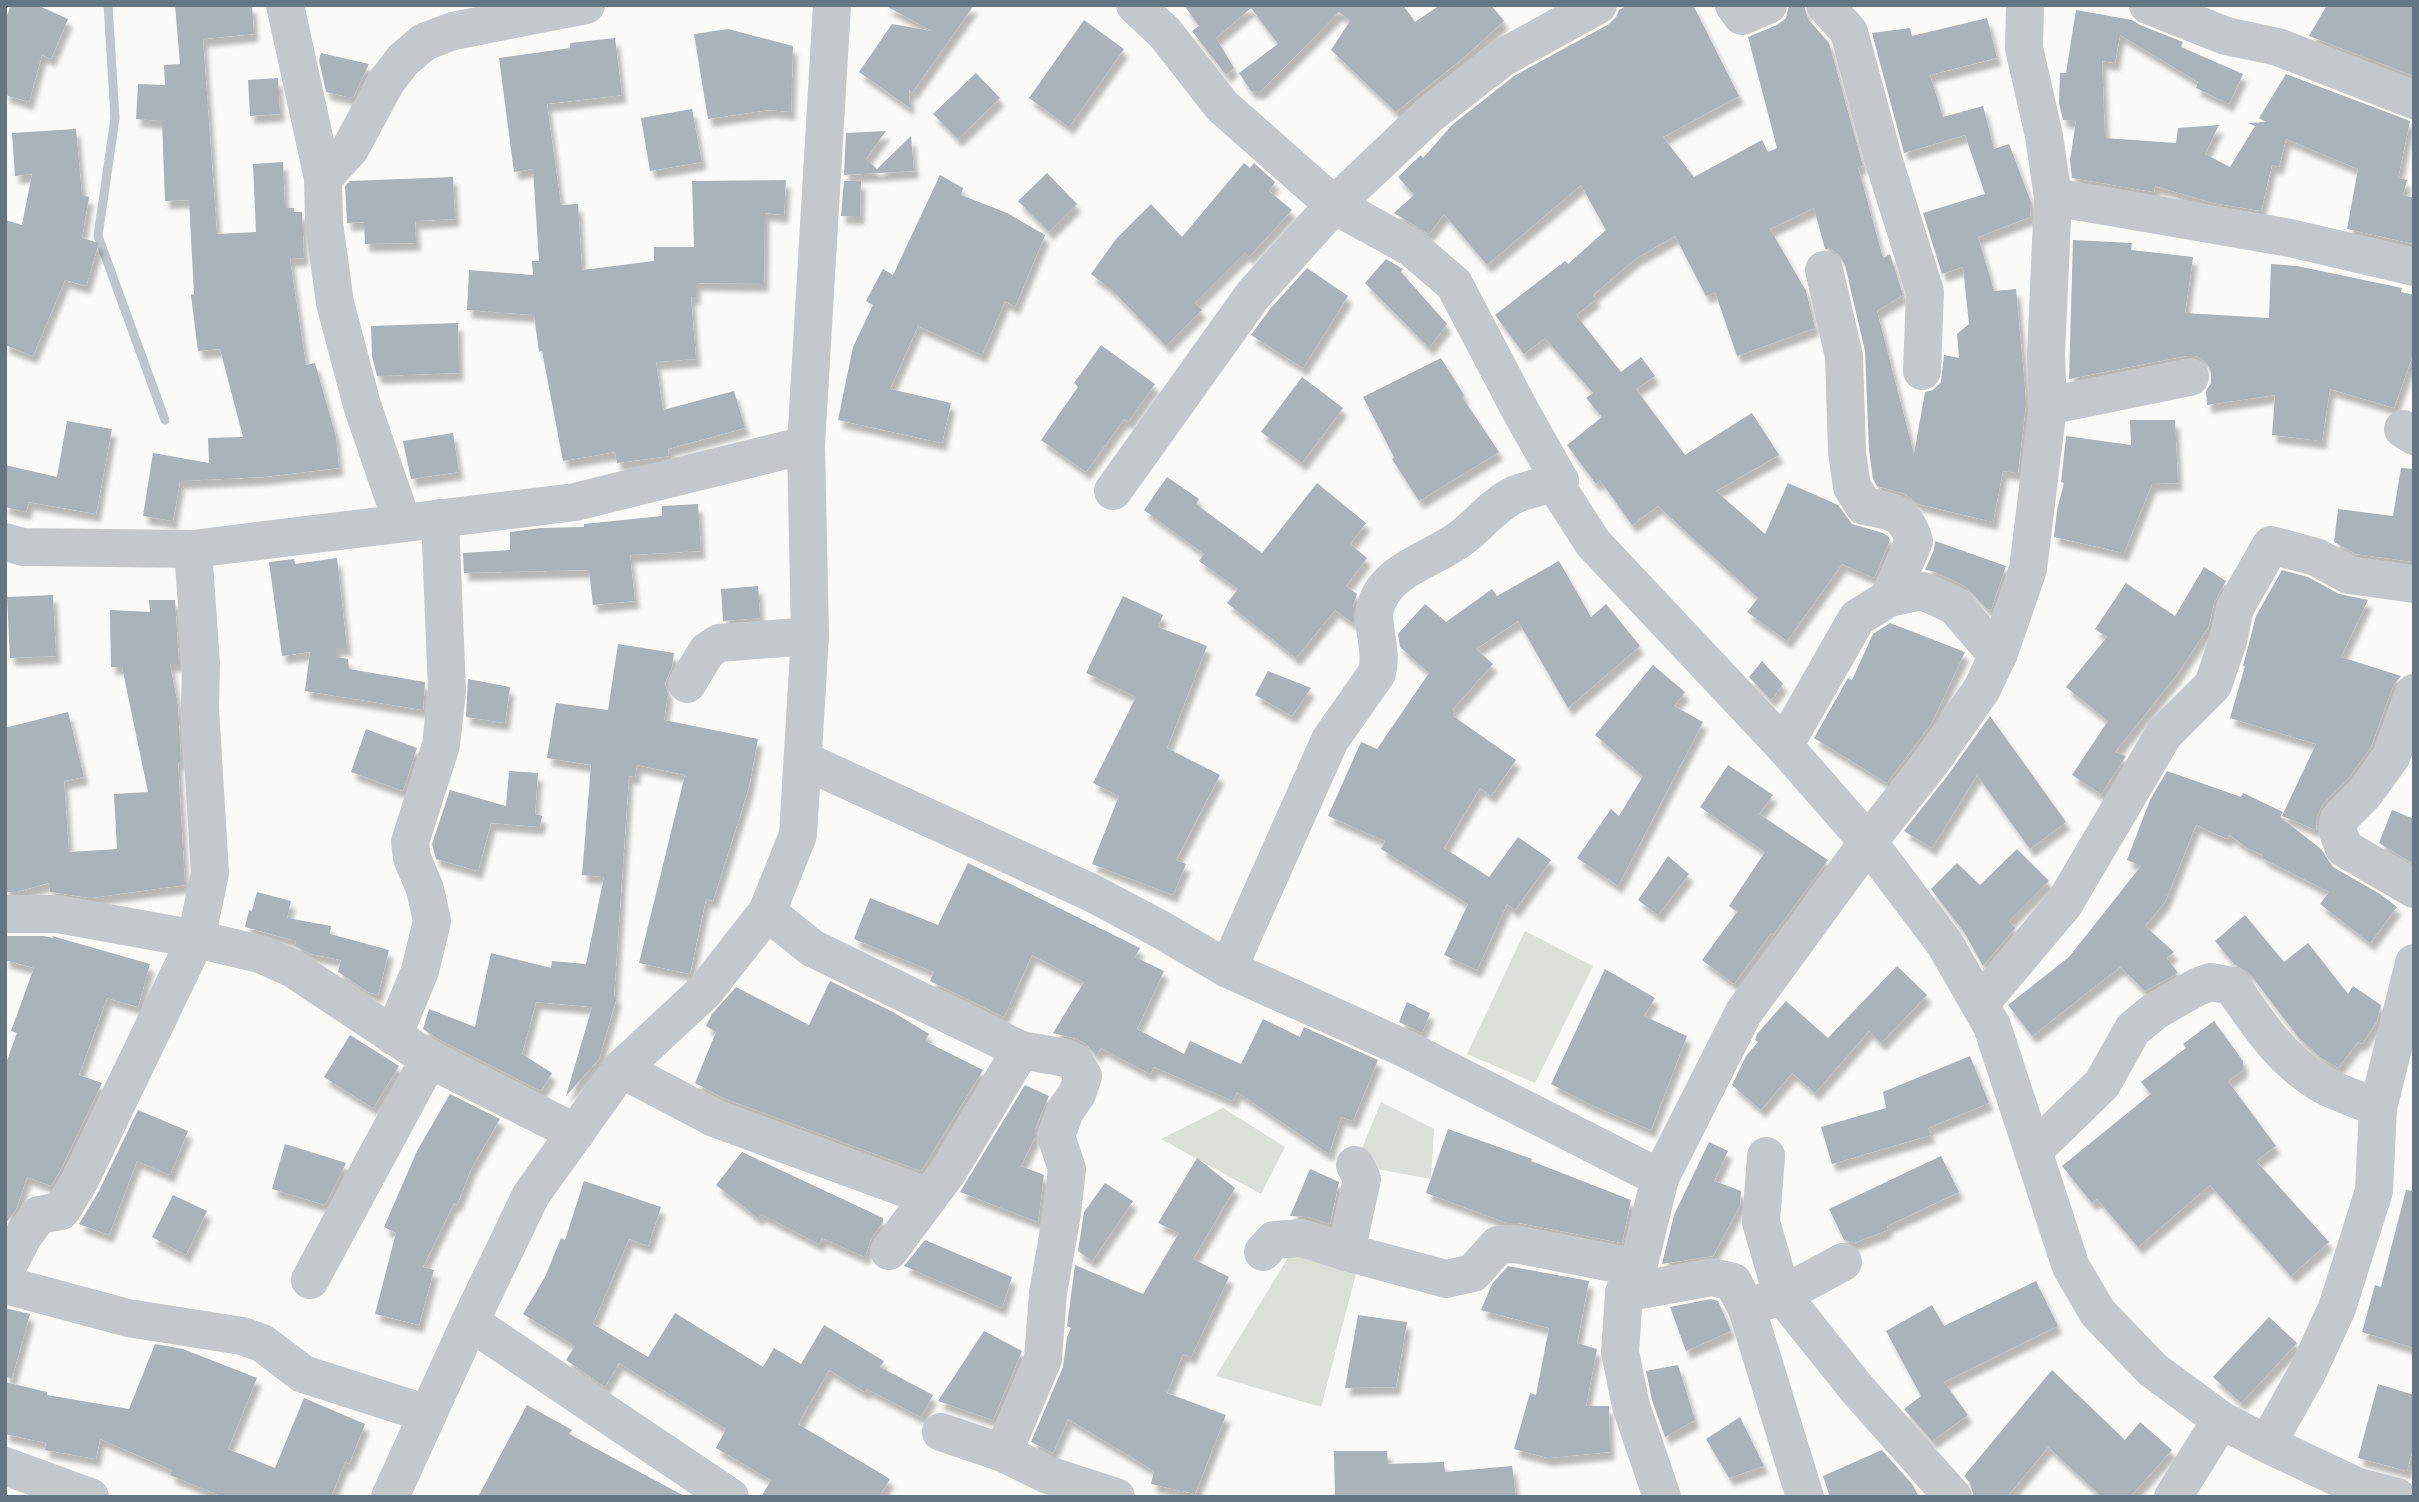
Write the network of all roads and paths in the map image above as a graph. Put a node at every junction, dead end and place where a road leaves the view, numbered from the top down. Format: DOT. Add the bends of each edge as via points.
graph roads {
  1 [pos="285,5"];
  2 [pos="586,5"];
  3 [pos="832,5"];
  4 [pos="1135,5"];
  5 [pos="1598,5"];
  6 [pos="1734,5"];
  7 [pos="1768,5"];
  8 [pos="1825,5"];
  9 [pos="2025,5"];
  10 [pos="2148,5"];
  11 [pos="451,18"];
  12 [pos="2219,19"];
  13 [pos="2414,100"];
  14 [pos="323,178"];
  15 [pos="2053,197"];
  16 [pos="1334,205"];
  17 [pos="2414,267"];
  18 [pos="1824,270"];
  19 [pos="1922,371"];
  20 [pos="2190,377"];
  21 [pos="2048,406"];
  22 [pos="806,445"];
  23 [pos="1557,482"];
  24 [pos="1113,491"];
  25 [pos="440,518"];
  26 [pos="402,522"];
  27 [pos="5,542"];
  28 [pos="193,549"];
  29 [pos="2414,584"];
  30 [pos="1889,598"];
  31 [pos="810,636"];
  32 [pos="1998,656"];
  33 [pos="687,684"];
  34 [pos="2409,717"];
  35 [pos="1784,746"];
  36 [pos="803,760"];
  37 [pos="1868,842"];
  38 [pos="2414,889"];
  39 [pos="767,912"];
  40 [pos="5,914"];
  41 [pos="196,939"];
  42 [pos="2414,963"];
  43 [pos="1227,969"];
  44 [pos="1980,1004"];
  45 [pos="393,1036"];
  46 [pos="1021,1050"];
  47 [pos="429,1059"];
  48 [pos="621,1069"];
  49 [pos="2378,1108"];
  50 [pos="576,1133"];
  51 [pos="2033,1151"];
  52 [pos="1766,1156"];
  53 [pos="1355,1166"];
  54 [pos="1660,1178"];
  55 [pos="929,1197"];
  56 [pos="889,1251"];
  57 [pos="1263,1252"];
  58 [pos="1346,1252"];
  59 [pos="1843,1262"];
  60 [pos="5,1270"];
  61 [pos="310,1280"];
  62 [pos="1631,1280"];
  63 [pos="5,1285"];
  64 [pos="1782,1295"];
  65 [pos="1747,1309"];
  66 [pos="470,1322"];
  67 [pos="428,1414"];
  68 [pos="2221,1420"];
  69 [pos="941,1432"];
  70 [pos="2267,1444"];
  71 [pos="1003,1453"];
  72 [pos="5,1466"];
  73 [pos="1043,1486"];
  74 [pos="90,1497"];
  75 [pos="390,1497"];
  76 [pos="730,1497"];
  77 [pos="1116,1497"];
  78 [pos="1662,1497"];
  79 [pos="1805,1497"];
  80 [pos="1953,1497"];
  81 [pos="2173,1497"];
  82 [pos="2397,1497"];
  1 -- 14 [label="street"];
  2 -- 11 [label="street"];
  3 -- 22 [label="street"];
  4 -- 16 [label="street" via="1165,33 1222,106"];
  5 -- 16 [label="street" via="1502,58 1429,115"];
  6 -- 7 [label="street" via="1742,16"];
  8 -- 19 [label="street" via="1849,32 1925,292"];
  9 -- 15 [label="street" via="2024,48"];
  10 -- 12 [label="street"];
  11 -- 14 [label="street" via="403,60 350,149"];
  12 -- 13 [label="street"];
  14 -- 26 [label="street" via="335,303 362,405"];
  15 -- 17 [label="street" via="2290,238"];
  15 -- 21 [label="street"];
  16 -- 23 [label="street" via="1412,248 1454,284"];
  16 -- 24 [label="street" via="1254,295"];
  18 -- 30 [label="street" via="1844,356 1852,488 1864,506 1895,513 1909,524 1914,541"];
  20 -- 21 [label="street"];
  21 -- 32 [label="street" via="2028,569"];
  22 -- 25 [label="street" via="575,502"];
  22 -- 31 [label="street"];
  23 -- 35 [label="street" via="1593,543"];
  23 -- 43 [label="street" via="1516,494 1493,507 1463,537 1402,572 1386,587 1374,609 1377,673 1330,740"];
  25 -- 26 [label="street"];
  25 -- 45 [label="street" via="447,691 441,745 410,842 432,921 420,971"];
  26 -- 28 [label="street"];
  27 -- 28 [label="street" via="23,547"];
  28 -- 41 [label="street" via="211,873"];
  29 -- 44 [label="street" via="2349,575 2316,557 2271,545 2235,608 2213,685 2164,734 2064,904"];
  30 -- 32 [label="street" via="1923,591 1955,606"];
  30 -- 35 [label="street" via="1857,618"];
  31 -- 33 [label="street" via="719,643 706,651"];
  31 -- 36 [label="street"];
  32 -- 37 [label="street" via="1982,689 1931,762"];
  34 -- 38 [label="street" via="2390,757 2339,819 2337,832 2344,848"];
  35 -- 37 [label="street"];
  36 -- 39 [label="street" via="797,835"];
  36 -- 43 [label="street" via="1092,893"];
  37 -- 44 [label="street" via="1945,944"];
  37 -- 54 [label="street" via="1744,1012"];
  39 -- 46 [label="street" via="812,948"];
  39 -- 48 [label="street" via="705,991"];
  40 -- 41 [label="street" via="58,914"];
  41 -- 45 [label="street" via="260,954 292,968"];
  41 -- 60 [label="street" via="79,1182 61,1211 39,1214"];
  42 -- 49 [label="street"];
  43 -- 54 [label="street" via="1408,1050"];
  44 -- 51 [label="street" via="1992,1026"];
  45 -- 47 [label="street"];
  46 -- 55 [label="street"];
  46 -- 71 [label="street" via="1066,1058 1083,1076 1056,1136 1067,1169 1048,1293 1044,1359"];
  47 -- 50 [label="street"];
  47 -- 61 [label="street"];
  48 -- 50 [label="street"];
  48 -- 55 [label="street" via="714,1118"];
  49 -- 51 [label="street" via="2303,1072 2274,1046 2232,986 2211,982 2155,1011 2133,1029 2102,1084"];
  49 -- 70 [label="street" via="2374,1191 2337,1308"];
  50 -- 66 [label="street" via="531,1195"];
  51 -- 68 [label="street" via="2071,1267 2098,1313 2153,1370"];
  52 -- 64 [label="street" via="1762,1222"];
  53 -- 58 [label="street" via="1363,1179"];
  54 -- 62 [label="street"];
  55 -- 56 [label="street"];
  57 -- 58 [label="street" via="1274,1240 1302,1238"];
  58 -- 62 [label="street" via="1446,1279 1473,1273 1498,1245 1515,1244"];
  59 -- 64 [label="street"];
  62 -- 65 [label="street" via="1712,1277 1733,1282"];
  62 -- 78 [label="street" via="1620,1352 1631,1406"];
  63 -- 67 [label="street" via="128,1318 242,1336 262,1343 303,1374"];
  64 -- 65 [label="street"];
  64 -- 80 [label="street"];
  65 -- 79 [label="street"];
  66 -- 67 [label="street"];
  66 -- 76 [label="street"];
  67 -- 75 [label="street"];
  68 -- 70 [label="street"];
  68 -- 81 [label="street"];
  69 -- 71 [label="street"];
  70 -- 82 [label="street" via="2358,1487"];
  71 -- 73 [label="street"];
  72 -- 74 [label="street"];
  73 -- 77 [label="street"];
}
